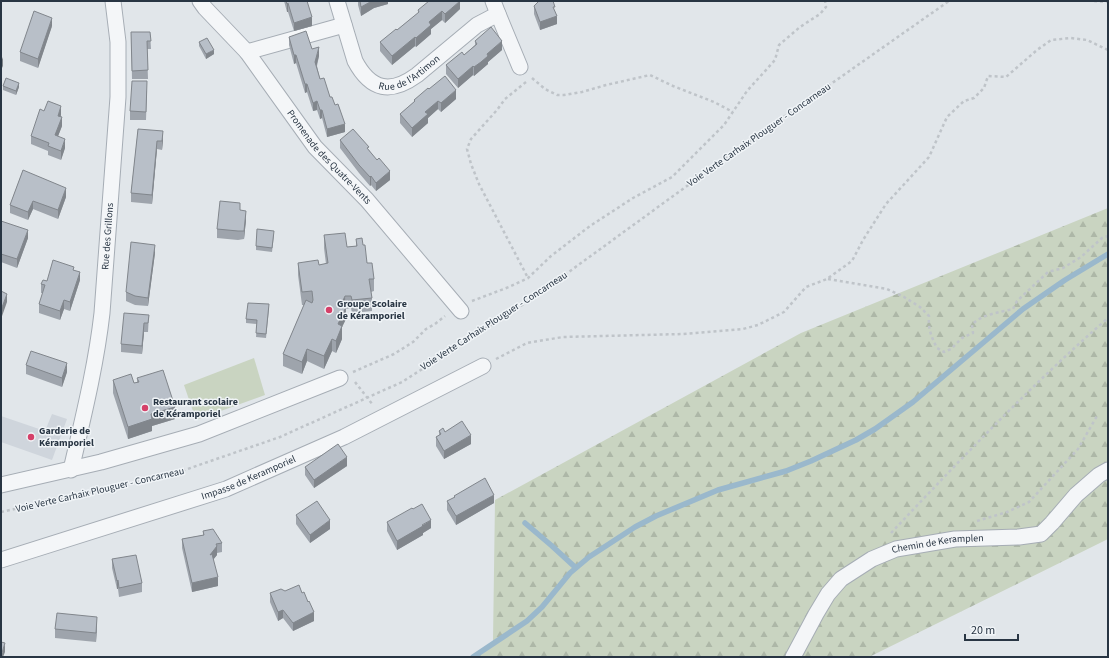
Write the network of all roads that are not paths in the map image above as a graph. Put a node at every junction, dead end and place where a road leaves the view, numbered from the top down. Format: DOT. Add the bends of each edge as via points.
graph roads {
  1 [pos="113,1"];
  2 [pos="200,1"];
  3 [pos="337,1"];
  4 [pos="495,8"];
  5 [pos="344,25"];
  6 [pos="247,52"];
  7 [pos="520,68"];
  8 [pos="460,309"];
  9 [pos="483,366"];
  10 [pos="344,376"];
  11 [pos="71,470"];
  12 [pos="1108,470"];
  13 [pos="1,485"];
  14 [pos="1,560"];
  15 [pos="793,657"];
  1 -- 11 [label="street, Rue des Grillons" via="118,42 118,97 102,313 94,370"];
  2 -- 6 [label="street, Promenade des Quatre-Vents"];
  3 -- 5 [label="street, Rue de l'Artimon"];
  4 -- 5 [label="street, Rue de l'Artimon" via="408,82 390,87 374,84 359,69"];
  4 -- 7 [label="street, Rue de l'Artimon"];
  5 -- 6 [label="street"];
  6 -- 8 [label="street, Promenade des Quatre-Vents" via="314,147 367,200"];
  9 -- 14 [label="street, Impasse de Keramporiel" via="344,437 226,489"];
  10 -- 11 [label="street" via="199,434"];
  11 -- 13 [label="street"];
  12 -- 15 [label="street, Chemin de Keramplen" via="1076,495 1041,534 955,539 896,549 872,559 841,579 828,594"];
}
